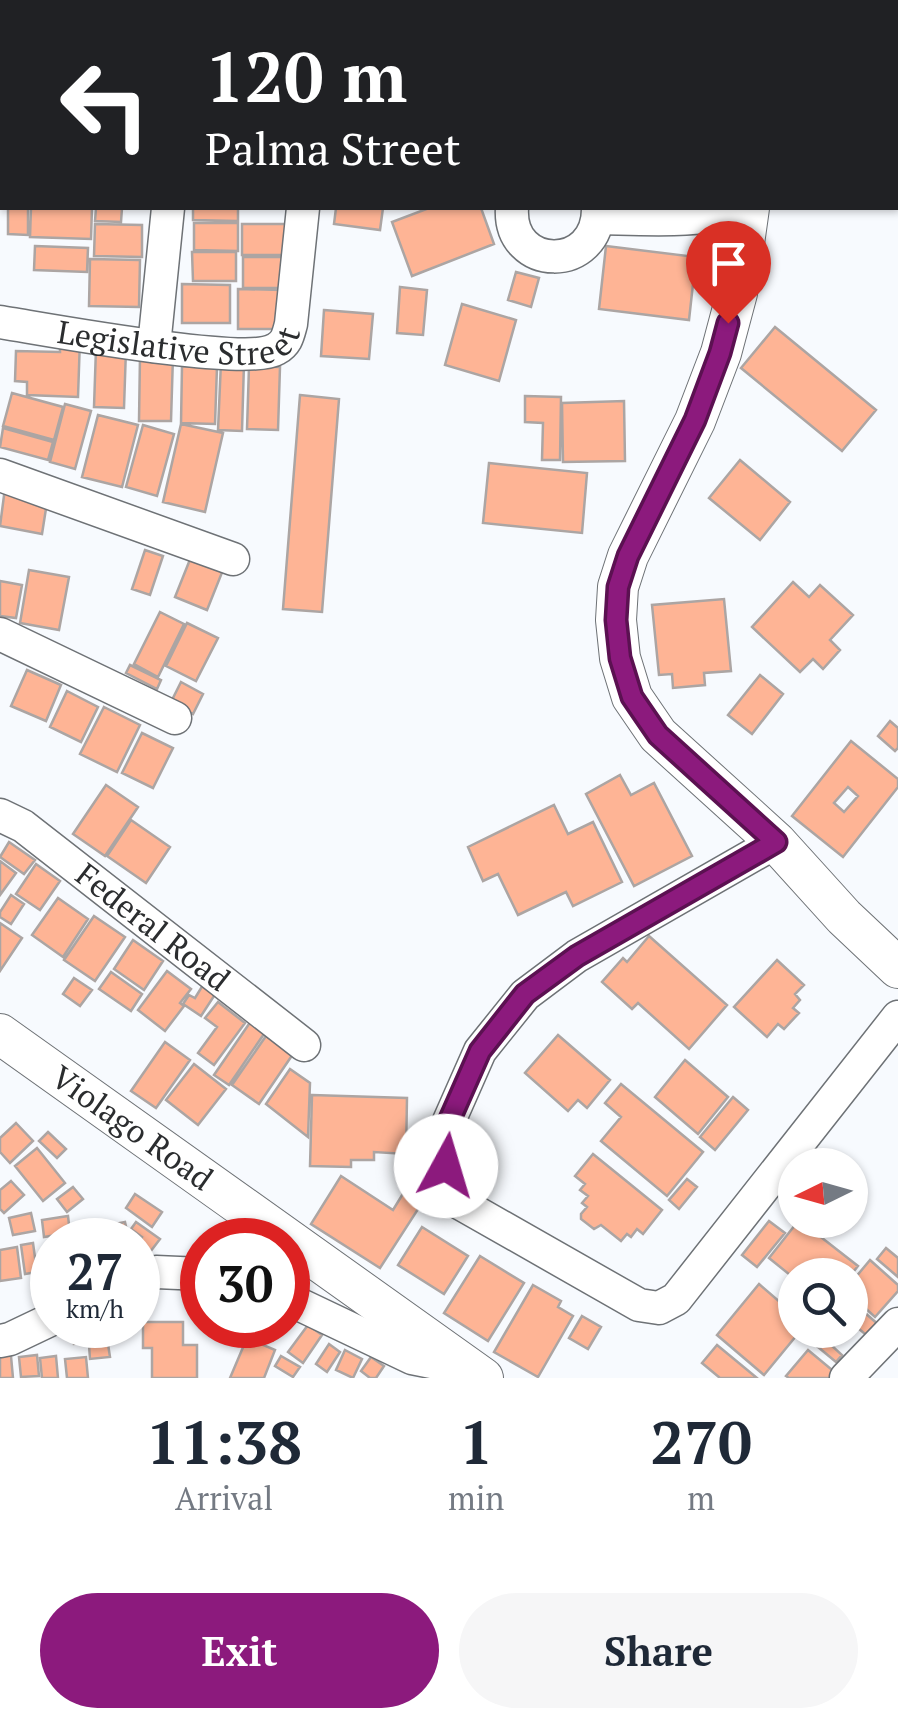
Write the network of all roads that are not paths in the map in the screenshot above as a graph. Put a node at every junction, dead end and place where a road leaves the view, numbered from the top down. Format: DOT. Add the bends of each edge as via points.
graph roads {
  1 [pos="168,210"];
  2 [pos="303,210"];
  3 [pos="512,210"];
  4 [pos="743,210"];
  5 [pos="750,210"];
  6 [pos="598,213"];
  7 [pos="0,322"];
  8 [pos="154,346"];
  9 [pos="0,475"];
  10 [pos="233,559"];
  11 [pos="0,634"];
  12 [pos="175,718"];
  13 [pos="0,815"];
  14 [pos="776,842"];
  15 [pos="898,968"];
  16 [pos="898,1017"];
  17 [pos="0,1034"];
  18 [pos="304,1045"];
  19 [pos="310,1309"];
  20 [pos="898,1324"];
  21 [pos="30,1330"];
  22 [pos="0,1340"];
  23 [pos="471,1369"];
  24 [pos="846,1378"];
  1 -- 8 [label="street"];
  2 -- 8 [label="street, Legislative Street" via="287,340 250,356"];
  3 -- 6 [label="street" via="518,238 552,257 587,242"];
  4 -- 6 [label="street" via="698,217"];
  5 -- 14 [label="street" via="720,353 628,556 616,620 632,697 658,735"];
  7 -- 8 [label="street, Legislative Street"];
  9 -- 10 [label="street"];
  11 -- 12 [label="street"];
  13 -- 18 [label="street, Federal Road" via="23,826"];
  14 -- 15 [label="street"];
  14 -- 16 [label="street" via="577,956 525,994 480,1051 446,1128 446,1166 458,1202 638,1305 659,1308 676,1299"];
  17 -- 23 [label="street, Violago Road"];
  19 -- 23 [label="street" via="412,1358"];
  20 -- 24 [label="street"];
  21 -- 22 [label="street"];
}
